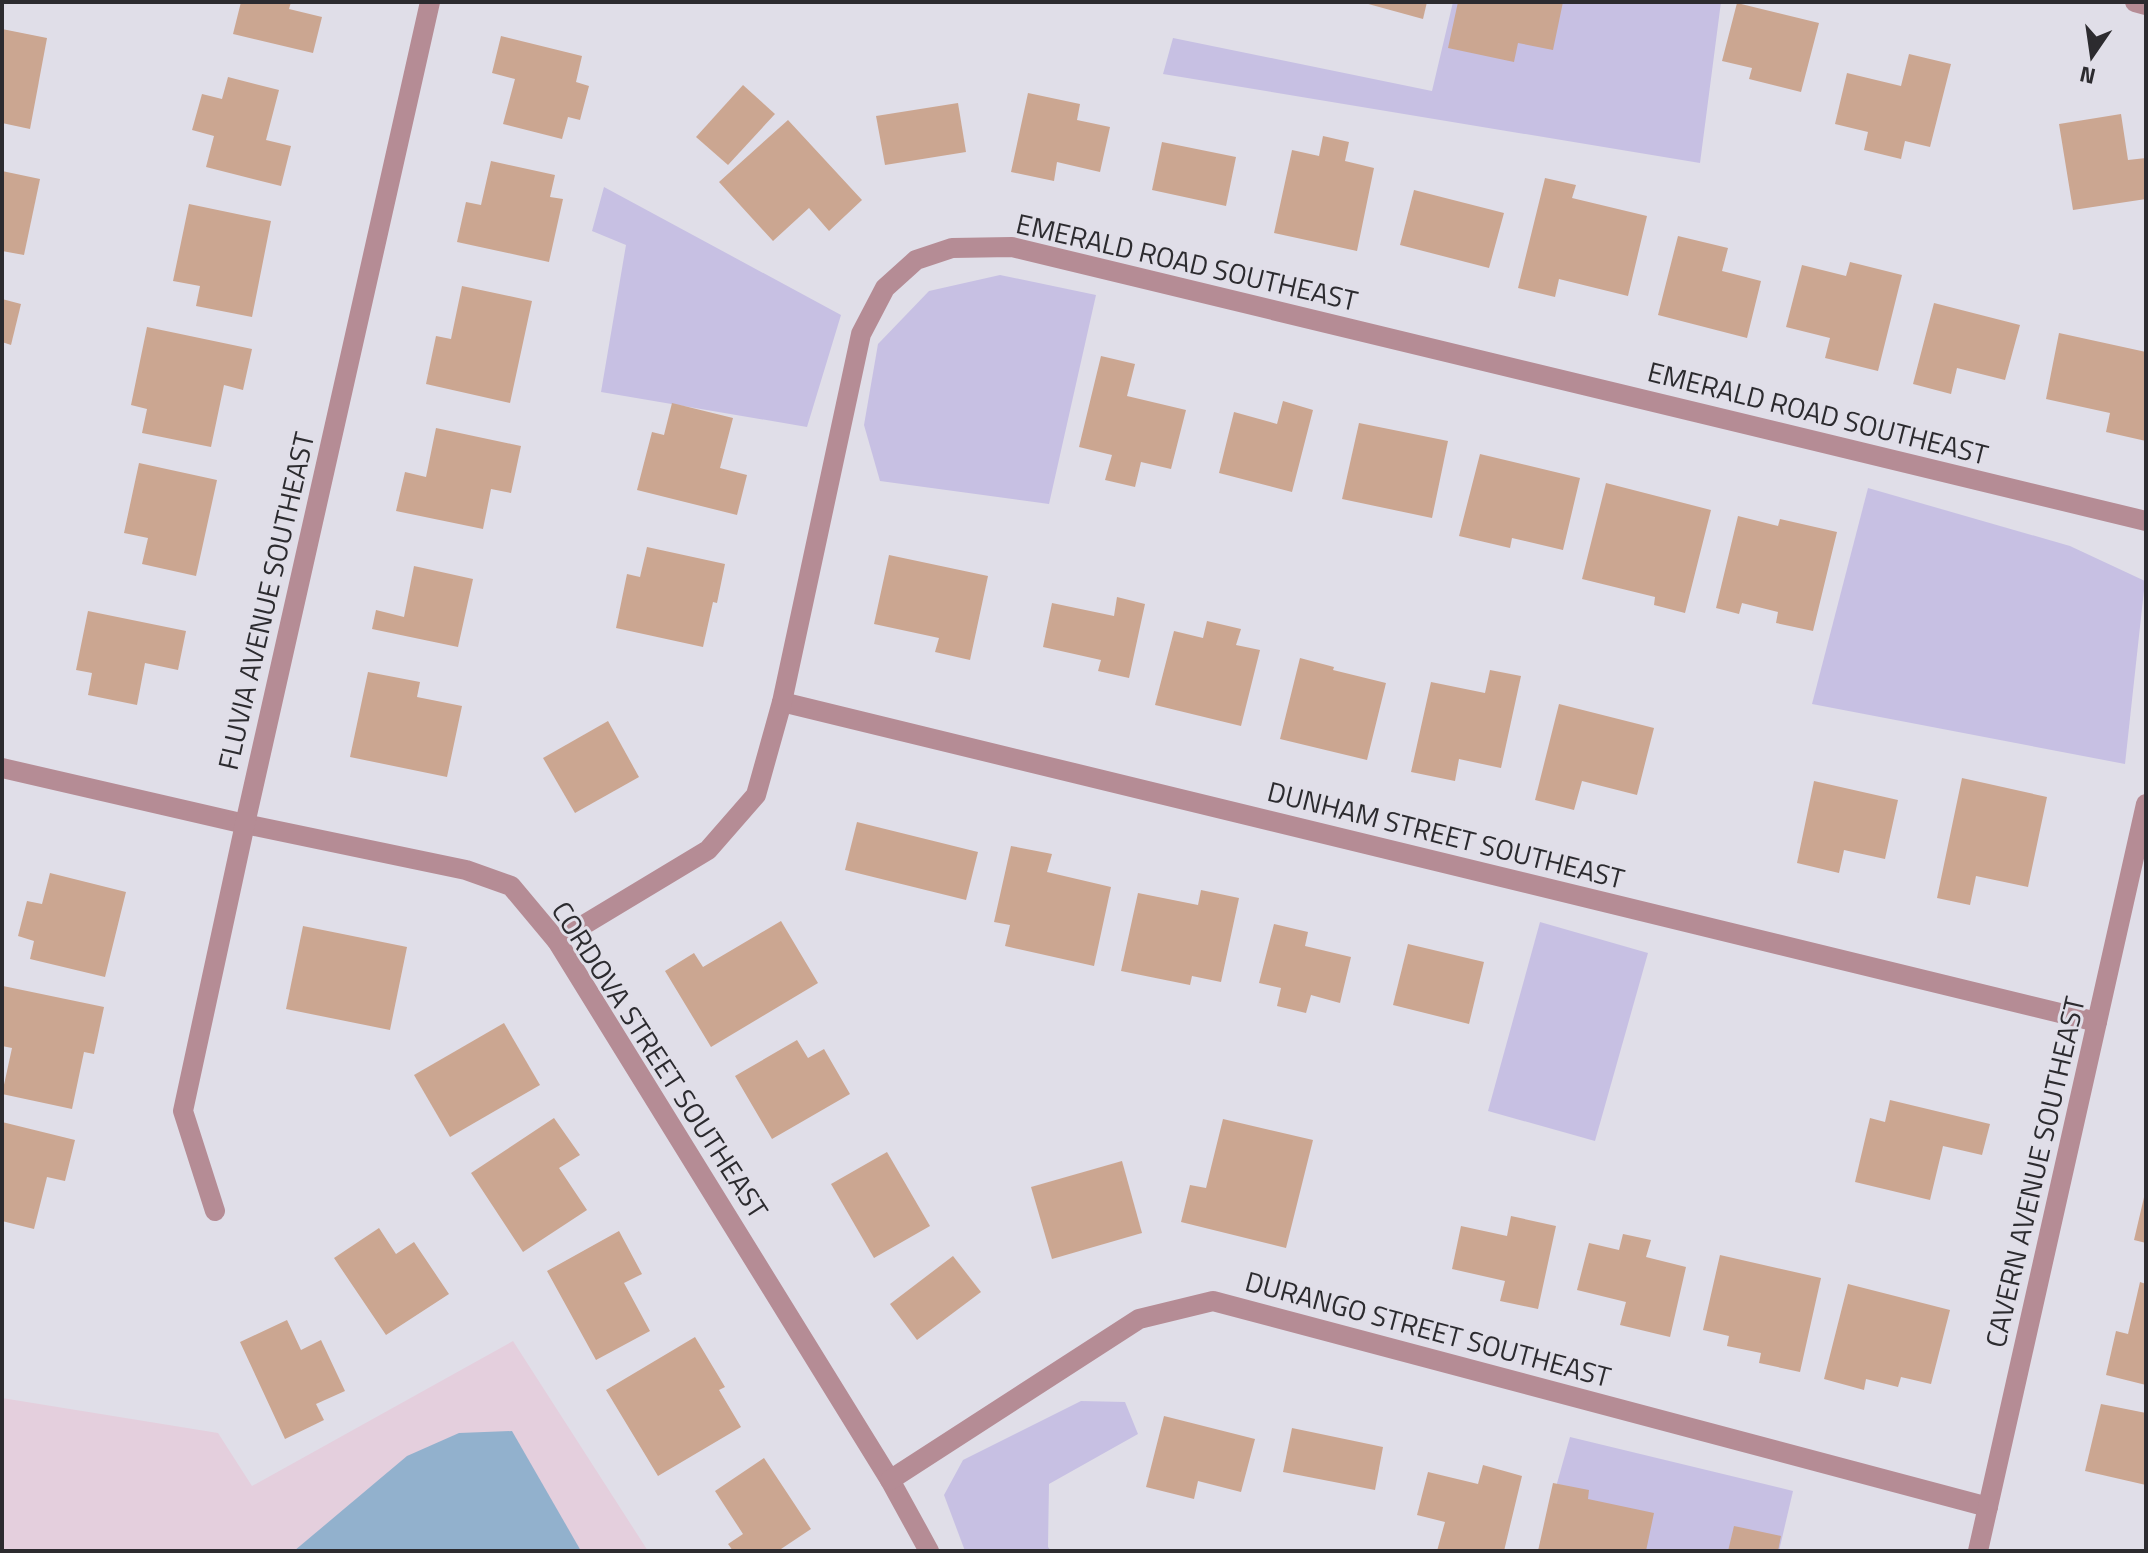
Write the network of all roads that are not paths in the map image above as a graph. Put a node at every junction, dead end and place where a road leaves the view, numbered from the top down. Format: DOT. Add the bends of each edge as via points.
graph roads {
  1 [pos="430,2"];
  2 [pos="2135,2"];
  3 [pos="2146,5"];
  4 [pos="2146,521"];
  5 [pos="782,702"];
  6 [pos="2,768"];
  7 [pos="2146,804"];
  8 [pos="245,824"];
  9 [pos="557,941"];
  10 [pos="2097,1022"];
  11 [pos="215,1211"];
  12 [pos="890,1480"];
  13 [pos="1988,1507"];
  14 [pos="929,1551"];
  15 [pos="1978,1551"];
  1 -- 8 [label="street, FLUVIA AVENUE SOUTHEAST"];
  2 -- 3 [label="street"];
  4 -- 5 [label="street, EMERALD ROAD SOUTHEAST" via="1012,247 952,248 916,260 885,288 861,334"];
  5 -- 9 [label="street, EMERALD ROAD SOUTHEAST" via="756,795 708,850"];
  5 -- 10 [label="street, DUNHAM STREET SOUTHEAST"];
  6 -- 8 [label="street, CORDOVA STREET SOUTHEAST"];
  7 -- 10 [label="street, CAVERN AVENUE SOUTHEAST"];
  8 -- 9 [label="street, CORDOVA STREET SOUTHEAST" via="466,870 511,886"];
  8 -- 11 [label="street, FLUVIA AVENUE SOUTHEAST" via="183,1111"];
  9 -- 12 [label="street, CORDOVA STREET SOUTHEAST"];
  10 -- 13 [label="street, CAVERN AVENUE SOUTHEAST"];
  12 -- 13 [label="street, DURANGO STREET SOUTHEAST" via="1139,1319 1213,1301"];
  12 -- 14 [label="street, CORDOVA STREET SOUTHEAST"];
  13 -- 15 [label="street, CAVERN AVENUE SOUTHEAST"];
}
